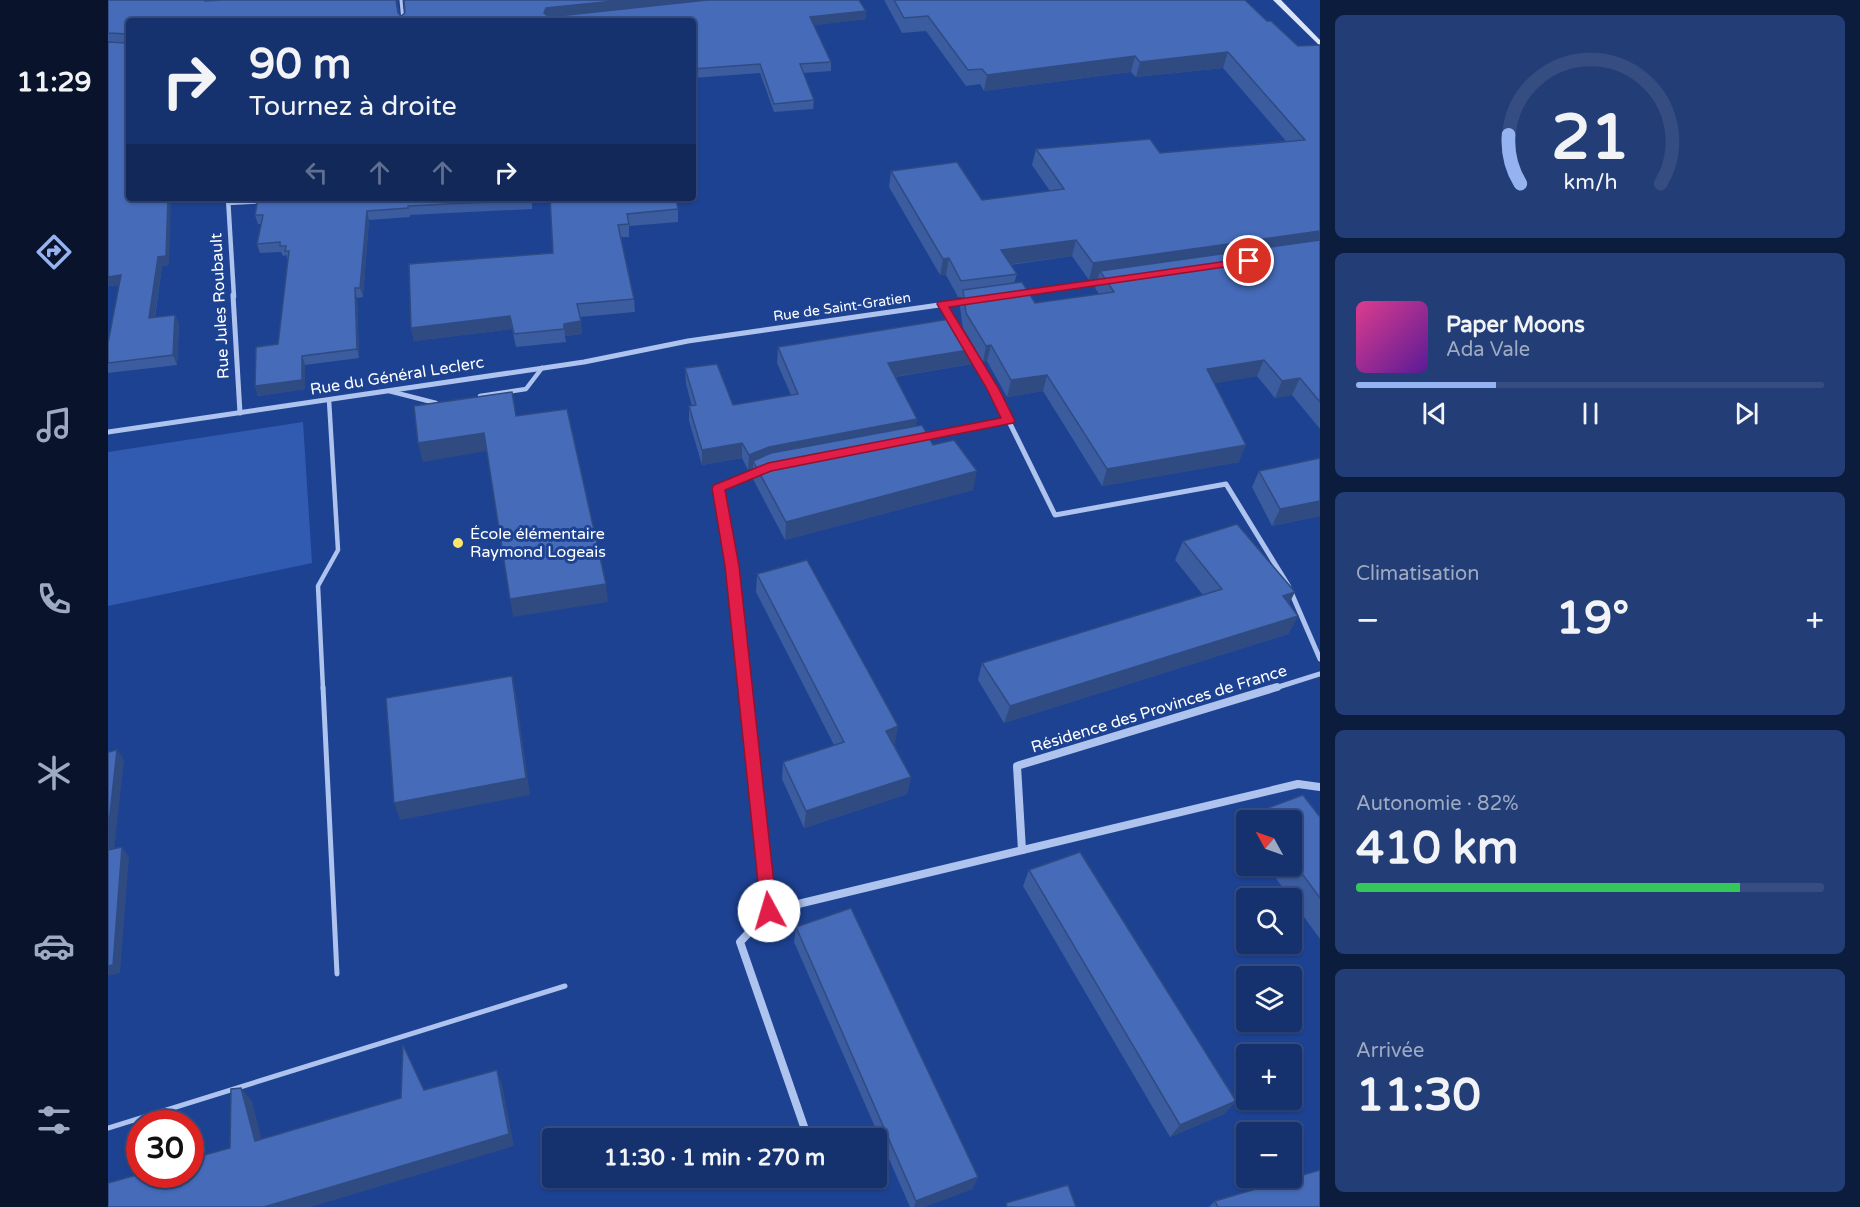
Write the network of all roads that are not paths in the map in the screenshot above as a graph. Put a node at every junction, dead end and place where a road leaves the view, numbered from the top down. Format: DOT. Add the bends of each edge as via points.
graph roads {
  1 [pos="401,0"];
  2 [pos="1277,0"];
  3 [pos="403,18"];
  4 [pos="1320,45"];
  5 [pos="228,201"];
  6 [pos="270,201"];
  7 [pos="1106,281"];
  8 [pos="1012,294"];
  9 [pos="977,299"];
  10 [pos="942,304"];
  11 [pos="960,332"];
  12 [pos="688,341"];
  13 [pos="965,342"];
  14 [pos="542,368"];
  15 [pos="389,391"];
  16 [pos="479,396"];
  17 [pos="329,400"];
  18 [pos="444,402"];
  19 [pos="240,413"];
  20 [pos="1009,421"];
  21 [pos="108,432"];
  22 [pos="917,438"];
  23 [pos="768,467"];
  24 [pos="1320,659"];
  25 [pos="1320,674"];
  26 [pos="1320,787"];
  27 [pos="1022,850"];
  28 [pos="769,911"];
  29 [pos="337,974"];
  30 [pos="565,986"];
  31 [pos="108,1128"];
  32 [pos="805,1128"];
  1 -- 3 [label="lane"];
  2 -- 4 [label="main road"];
  5 -- 6 [label="street"];
  5 -- 19 [label="street, Rue Jules Roubault"];
  7 -- 8 [label="street"];
  9 -- 10 [label="street, Rue de Saint-Gratien"];
  10 -- 11 [label="street"];
  10 -- 12 [label="street, Rue de Saint-Gratien"];
  12 -- 14 [label="street, Rue du Général Leclerc"];
  13 -- 20 [label="street"];
  14 -- 15 [label="street, Rue du Général Leclerc"];
  14 -- 16 [label="lane" via="526,389"];
  15 -- 17 [label="street, Rue du Général Leclerc"];
  15 -- 18 [label="lane" via="432,404"];
  17 -- 19 [label="street, Rue du Général Leclerc"];
  17 -- 29 [label="lane" via="338,550 318,586"];
  19 -- 21 [label="street, Rue du Général Leclerc"];
  20 -- 22 [label="street"];
  20 -- 24 [label="street" via="1055,515 1226,484 1288,585"];
  23 -- 28 [label="street" via="719,488 732,566"];
  25 -- 27 [label="street, Résidence des Provinces de France" via="1017,766"];
  26 -- 27 [label="street" via="1298,783"];
  27 -- 28 [label="street"];
  28 -- 32 [label="street" via="740,942"];
  30 -- 31 [label="lane"];
}
